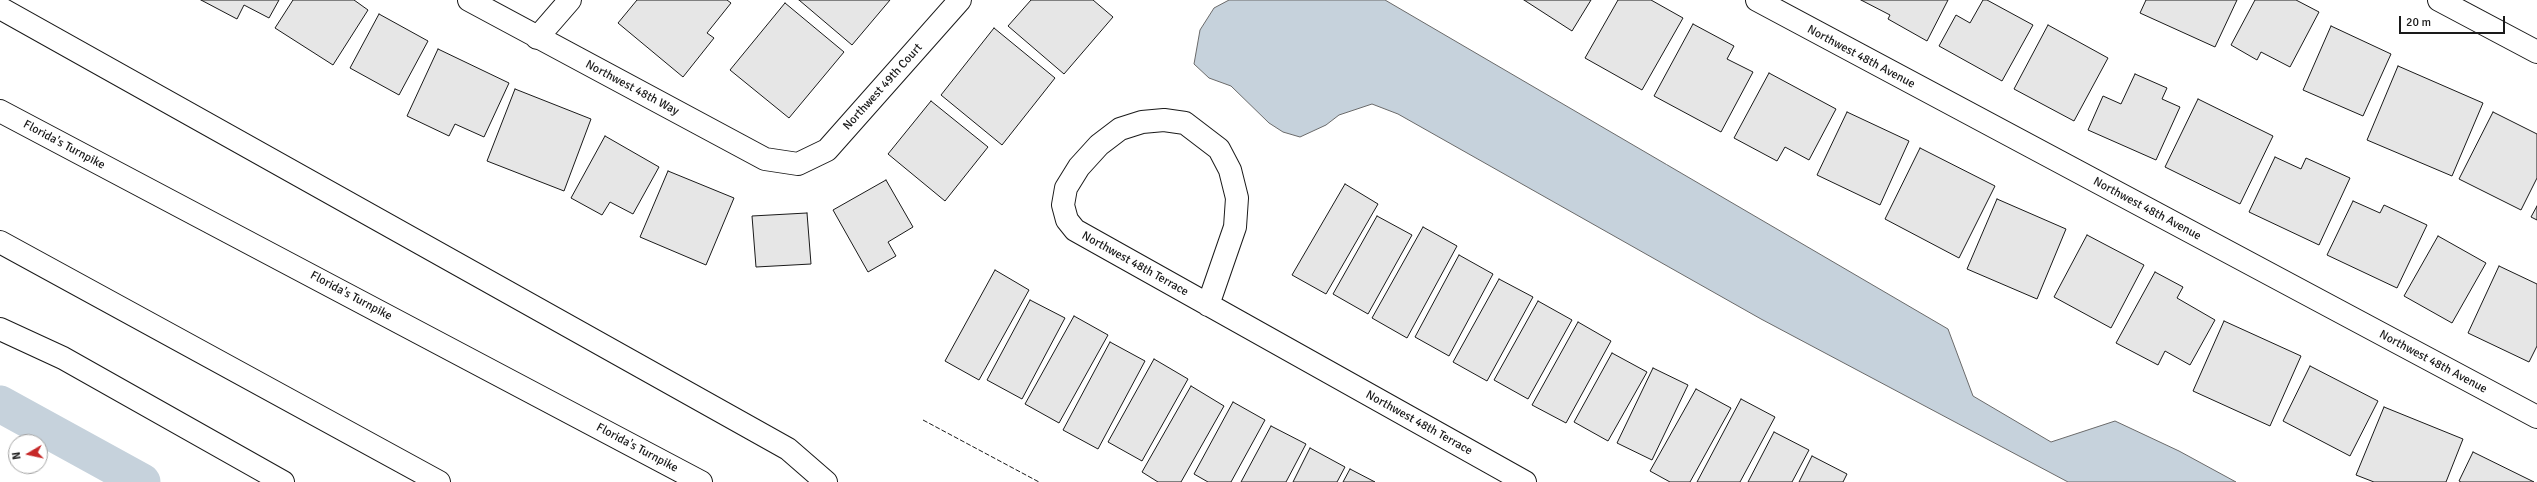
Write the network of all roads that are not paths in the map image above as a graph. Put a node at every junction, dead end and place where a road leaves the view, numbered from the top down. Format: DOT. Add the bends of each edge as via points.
graph roads {
  1 [pos="469,0"];
  2 [pos="570,0"];
  3 [pos="960,0"];
  4 [pos="1757,0"];
  5 [pos="2439,0"];
  6 [pos="0,8"];
  7 [pos="537,38"];
  8 [pos="2537,52"];
  9 [pos="0,111"];
  10 [pos="798,164"];
  11 [pos="0,242"];
  12 [pos="1208,305"];
  13 [pos="0,329"];
  14 [pos="2537,417"];
  15 [pos="283,482"];
  16 [pos="439,482"];
  17 [pos="701,482"];
  18 [pos="826,482"];
  19 [pos="1525,482"];
  1 -- 7 [label="main road, Northwest 48th Way"];
  2 -- 7 [label="main road"];
  3 -- 10 [label="main road, Northwest 49th Court" via="827,150"];
  4 -- 14 [label="main road, Northwest 48th Avenue"];
  5 -- 8 [label="main road"];
  6 -- 18 [label="main road" via="788,449"];
  7 -- 10 [label="main road, Northwest 48th Way" via="765,159"];
  9 -- 17 [label="main road, Florida's Turnpike"];
  11 -- 16 [label="main road"];
  12 -- 12 [label="main road, Northwest 48th Terrace" via="1235,227 1237,198 1230,170 1219,149 1185,123 1164,120 1142,122 1120,129 1099,146 1066,188 1063,205 1067,220 1075,230 1087,238"];
  12 -- 19 [label="main road, Northwest 48th Terrace"];
  13 -- 15 [label="main road" via="62,358"];
}
